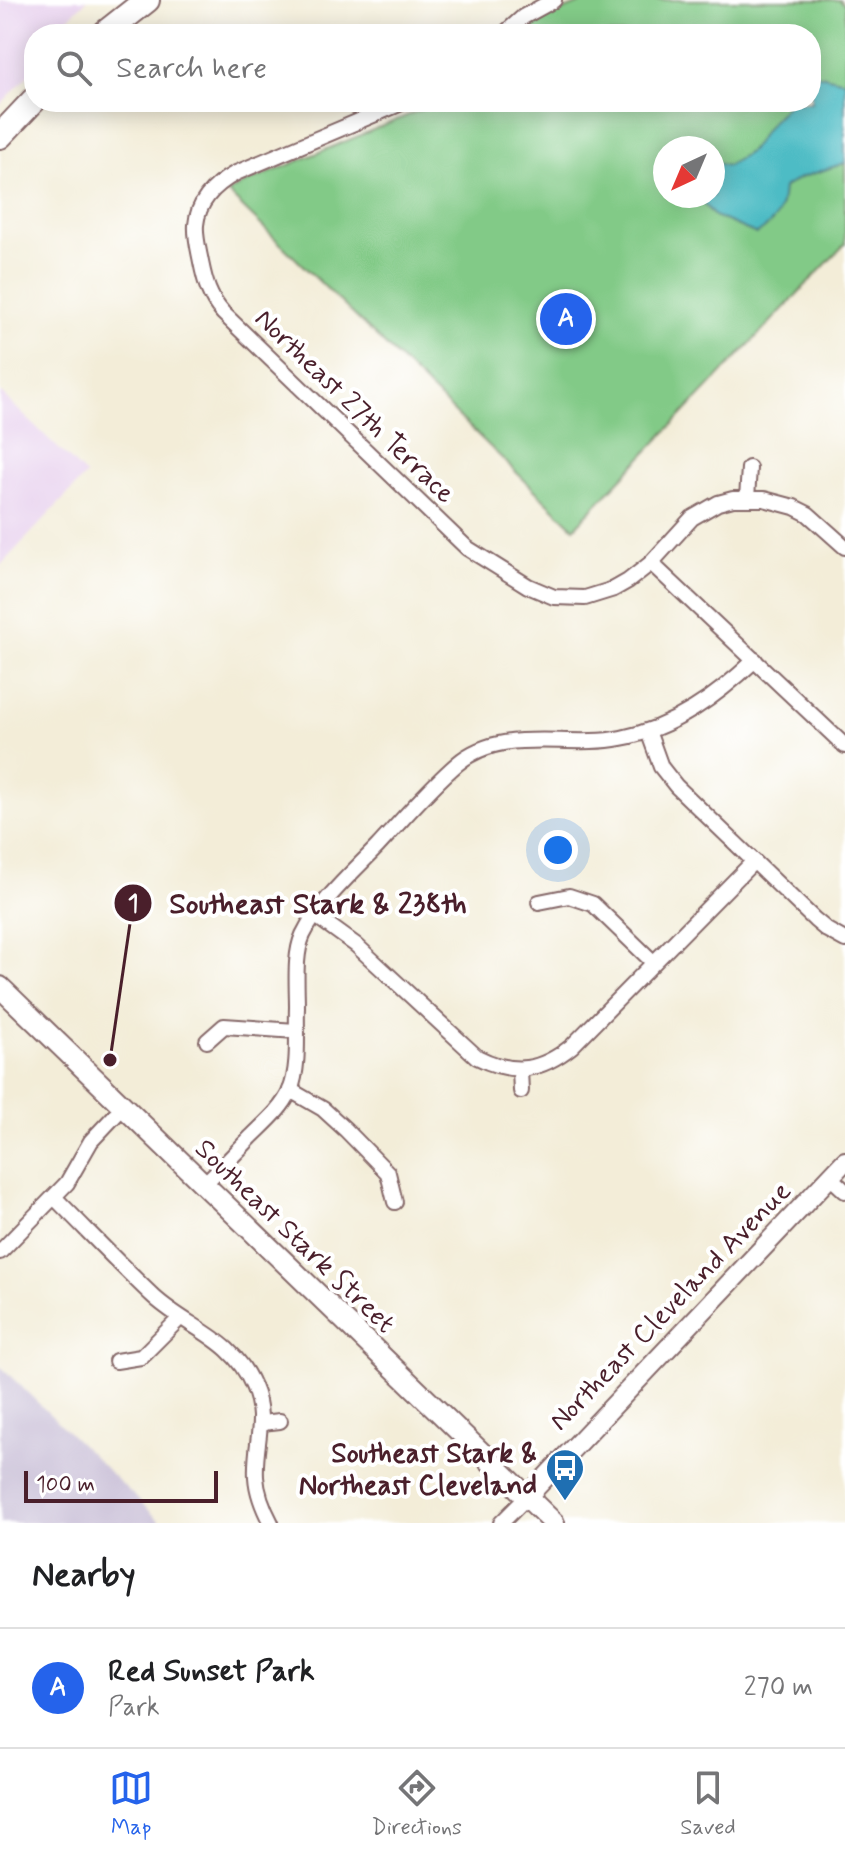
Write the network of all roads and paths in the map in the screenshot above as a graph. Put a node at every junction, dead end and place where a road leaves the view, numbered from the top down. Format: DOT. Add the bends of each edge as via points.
graph roads {
  1 [pos="147,0"];
  2 [pos="554,0"];
  3 [pos="117,24"];
  4 [pos="515,24"];
  5 [pos="24,111"];
  6 [pos="381,112"];
  7 [pos="0,136"];
  8 [pos="749,468"];
  9 [pos="747,498"];
  10 [pos="845,547"];
  11 [pos="651,563"];
  12 [pos="755,660"];
  13 [pos="648,731"];
  14 [pos="845,746"];
  15 [pos="754,861"];
  16 [pos="539,902"];
  17 [pos="316,916"];
  18 [pos="845,940"];
  19 [pos="653,962"];
  20 [pos="0,987"];
  21 [pos="296,1031"];
  22 [pos="207,1041"];
  23 [pos="520,1070"];
  24 [pos="290,1090"];
  25 [pos="521,1091"];
  26 [pos="124,1106"];
  27 [pos="845,1161"];
  28 [pos="830,1177"];
  29 [pos="204,1184"];
  30 [pos="845,1191"];
  31 [pos="54,1197"];
  32 [pos="395,1202"];
  33 [pos="0,1252"];
  34 [pos="180,1318"];
  35 [pos="116,1361"];
  36 [pos="280,1421"];
  37 [pos="262,1423"];
  38 [pos="527,1497"];
  39 [pos="271,1523"];
  40 [pos="501,1523"];
  41 [pos="554,1523"];
  1 -- 3 [label="highway"];
  2 -- 4 [label="street"];
  5 -- 7 [label="highway"];
  6 -- 11 [label="street, Northeast 27th Terrace" via="224,179 212,189 195,227 205,282 215,304 467,548 528,586 554,597 585,598 614,589"];
  8 -- 9 [label="street"];
  9 -- 10 [label="street" via="780,501 808,514"];
  9 -- 11 [label="street, Northeast 27th Terrace" via="718,503 692,518"];
  11 -- 12 [label="street"];
  12 -- 13 [label="street" via="701,705"];
  12 -- 14 [label="street"];
  13 -- 15 [label="street" via="661,767 676,786"];
  13 -- 17 [label="street" via="599,742 502,742 472,753 427,794"];
  15 -- 18 [label="street" via="815,920"];
  15 -- 19 [label="street"];
  16 -- 19 [label="street" via="569,896 593,904"];
  17 -- 21 [label="street" via="303,936 298,958"];
  17 -- 23 [label="street" via="356,945 477,1057"];
  19 -- 23 [label="street" via="572,1046 546,1064"];
  20 -- 26 [label="main road, Southeast Stark Street"];
  21 -- 22 [label="street" via="224,1026"];
  21 -- 24 [label="street"];
  23 -- 25 [label="street"];
  24 -- 29 [label="street" via="278,1110"];
  24 -- 32 [label="street" via="323,1109 388,1173"];
  26 -- 29 [label="main road, Southeast Stark Street"];
  26 -- 31 [label="street" via="91,1141"];
  27 -- 28 [label="street, Northeast Cleveland Avenue"];
  28 -- 30 [label="street"];
  28 -- 38 [label="street, Northeast Cleveland Avenue"];
  29 -- 38 [label="main road, Southeast Stark Street"];
  31 -- 33 [label="street"];
  31 -- 34 [label="street"];
  34 -- 35 [label="street" via="141,1357"];
  34 -- 37 [label="street" via="224,1344 239,1361 254,1386"];
  36 -- 37 [label="street"];
  37 -- 39 [label="street" via="256,1474"];
  38 -- 40 [label="street, Northeast Cleveland Avenue"];
  38 -- 41 [label="main road, Southeast Stark Street"];
}
